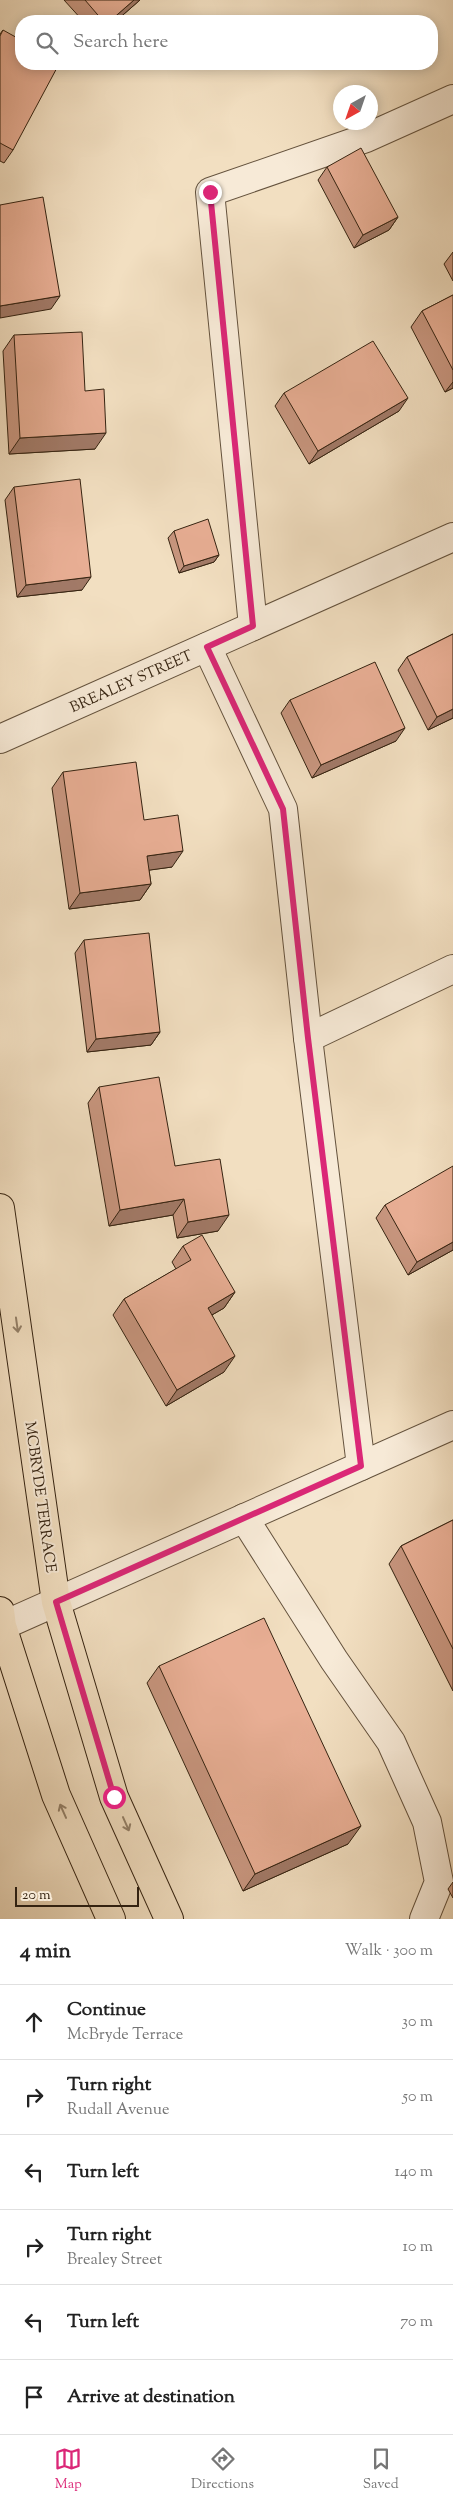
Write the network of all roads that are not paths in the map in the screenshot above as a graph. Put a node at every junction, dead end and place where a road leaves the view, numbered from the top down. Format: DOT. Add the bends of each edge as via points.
graph roads {
  1 [pos="453,98"];
  2 [pos="453,537"];
  3 [pos="253,626"];
  4 [pos="207,647"];
  5 [pos="0,740"];
  6 [pos="453,969"];
  7 [pos="308,1038"];
  8 [pos="0,1208"];
  9 [pos="453,1425"];
  10 [pos="361,1466"];
  11 [pos="244,1518"];
  12 [pos="56,1602"];
  13 [pos="1,1618"];
  14 [pos="111,1919"];
  15 [pos="169,1919"];
  16 [pos="424,1919"];
  1 -- 3 [label="street" via="366,138 210,192"];
  2 -- 3 [label="street, BREALEY STREET"];
  3 -- 4 [label="street, BREALEY STREET"];
  4 -- 5 [label="street, BREALEY STREET"];
  4 -- 7 [label="street" via="283,809"];
  6 -- 7 [label="street"];
  7 -- 10 [label="street"];
  8 -- 12 [label="main road, MCBRYDE TERRACE, one-way"];
  9 -- 10 [label="street"];
  10 -- 11 [label="street"];
  11 -- 12 [label="street"];
  11 -- 16 [label="street" via="399,1759 427,1822 439,1882"];
  12 -- 13 [label="street"];
  12 -- 15 [label="main road, MCBRYDE TERRACE, one-way" via="114,1797"];
  14 -- 13 [label="main road, one-way" via="56,1795"];
}
